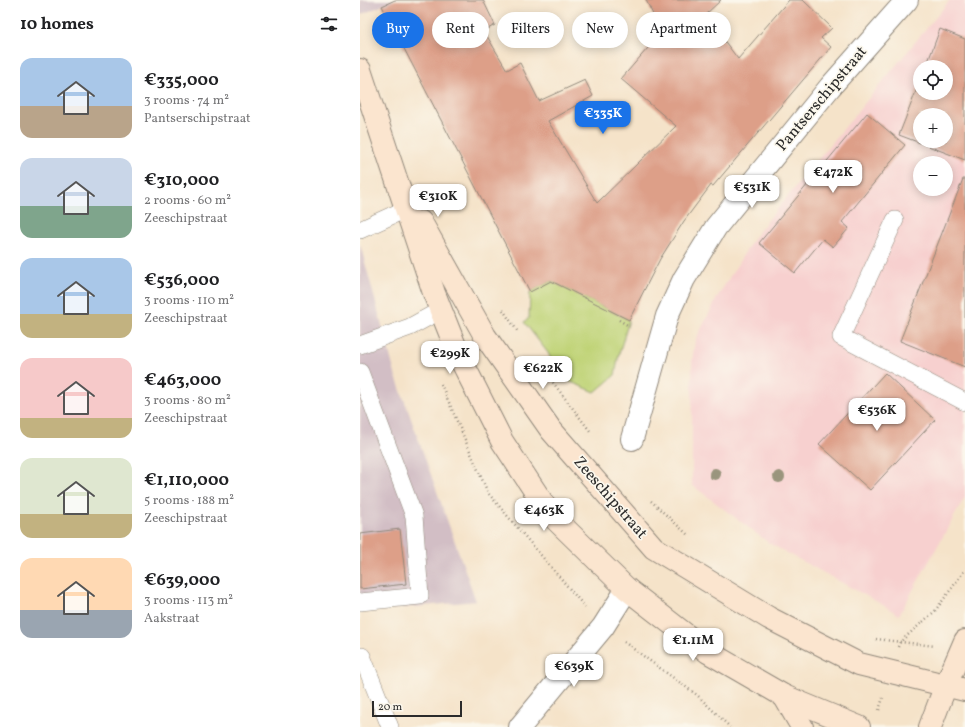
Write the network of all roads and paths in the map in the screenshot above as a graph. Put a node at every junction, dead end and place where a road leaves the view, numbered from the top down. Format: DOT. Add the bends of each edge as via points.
graph roads {
  1 [pos="908,0"];
  2 [pos="360,70"];
  3 [pos="394,173"];
  4 [pos="406,209"];
  5 [pos="895,220"];
  6 [pos="360,230"];
  7 [pos="441,310"];
  8 [pos="619,320"];
  9 [pos="629,326"];
  10 [pos="360,345"];
  11 [pos="360,372"];
  12 [pos="965,402"];
  13 [pos="632,439"];
  14 [pos="651,501"];
  15 [pos="690,537"];
  16 [pos="965,570"];
  17 [pos="627,589"];
  18 [pos="360,602"];
  19 [pos="876,639"];
  20 [pos="965,641"];
  21 [pos="361,652"];
  22 [pos="956,688"];
  23 [pos="784,696"];
  24 [pos="390,727"];
  25 [pos="520,727"];
  26 [pos="802,727"];
  27 [pos="859,727"];
  28 [pos="930,727"];
  1 -- 13 [label="street, Pantserschipstraat" via="830,87 716,227 684,279 667,316"];
  2 -- 3 [label="main road, Zeeschipstraat"];
  3 -- 4 [label="main road, Zeeschipstraat"];
  3 -- 22 [label="main road, Zeeschipstraat" via="485,336 551,430 654,548 769,618 859,664"];
  4 -- 6 [label="lane"];
  4 -- 7 [label="main road, Zeeschipstraat"];
  5 -- 12 [label="lane" via="841,336"];
  7 -- 10 [label="lane" via="410,327"];
  7 -- 17 [label="main road, Zeeschipstraat" via="460,356 502,441 550,514"];
  8 -- 9 [label="path"];
  11 -- 18 [label="lane" via="414,516 420,596"];
  14 -- 15 [label="path"];
  16 -- 19 [label="path" via="935,611 900,642"];
  17 -- 23 [label="main road, Zeeschipstraat" via="708,652"];
  17 -- 25 [label="street" via="603,627"];
  20 -- 22 [label="main road"];
  21 -- 24 [label="lane"];
  22 -- 28 [label="main road"];
  23 -- 26 [label="main road, Zeeschipstraat"];
  23 -- 27 [label="main road, Zeeschipstraat"];
}
